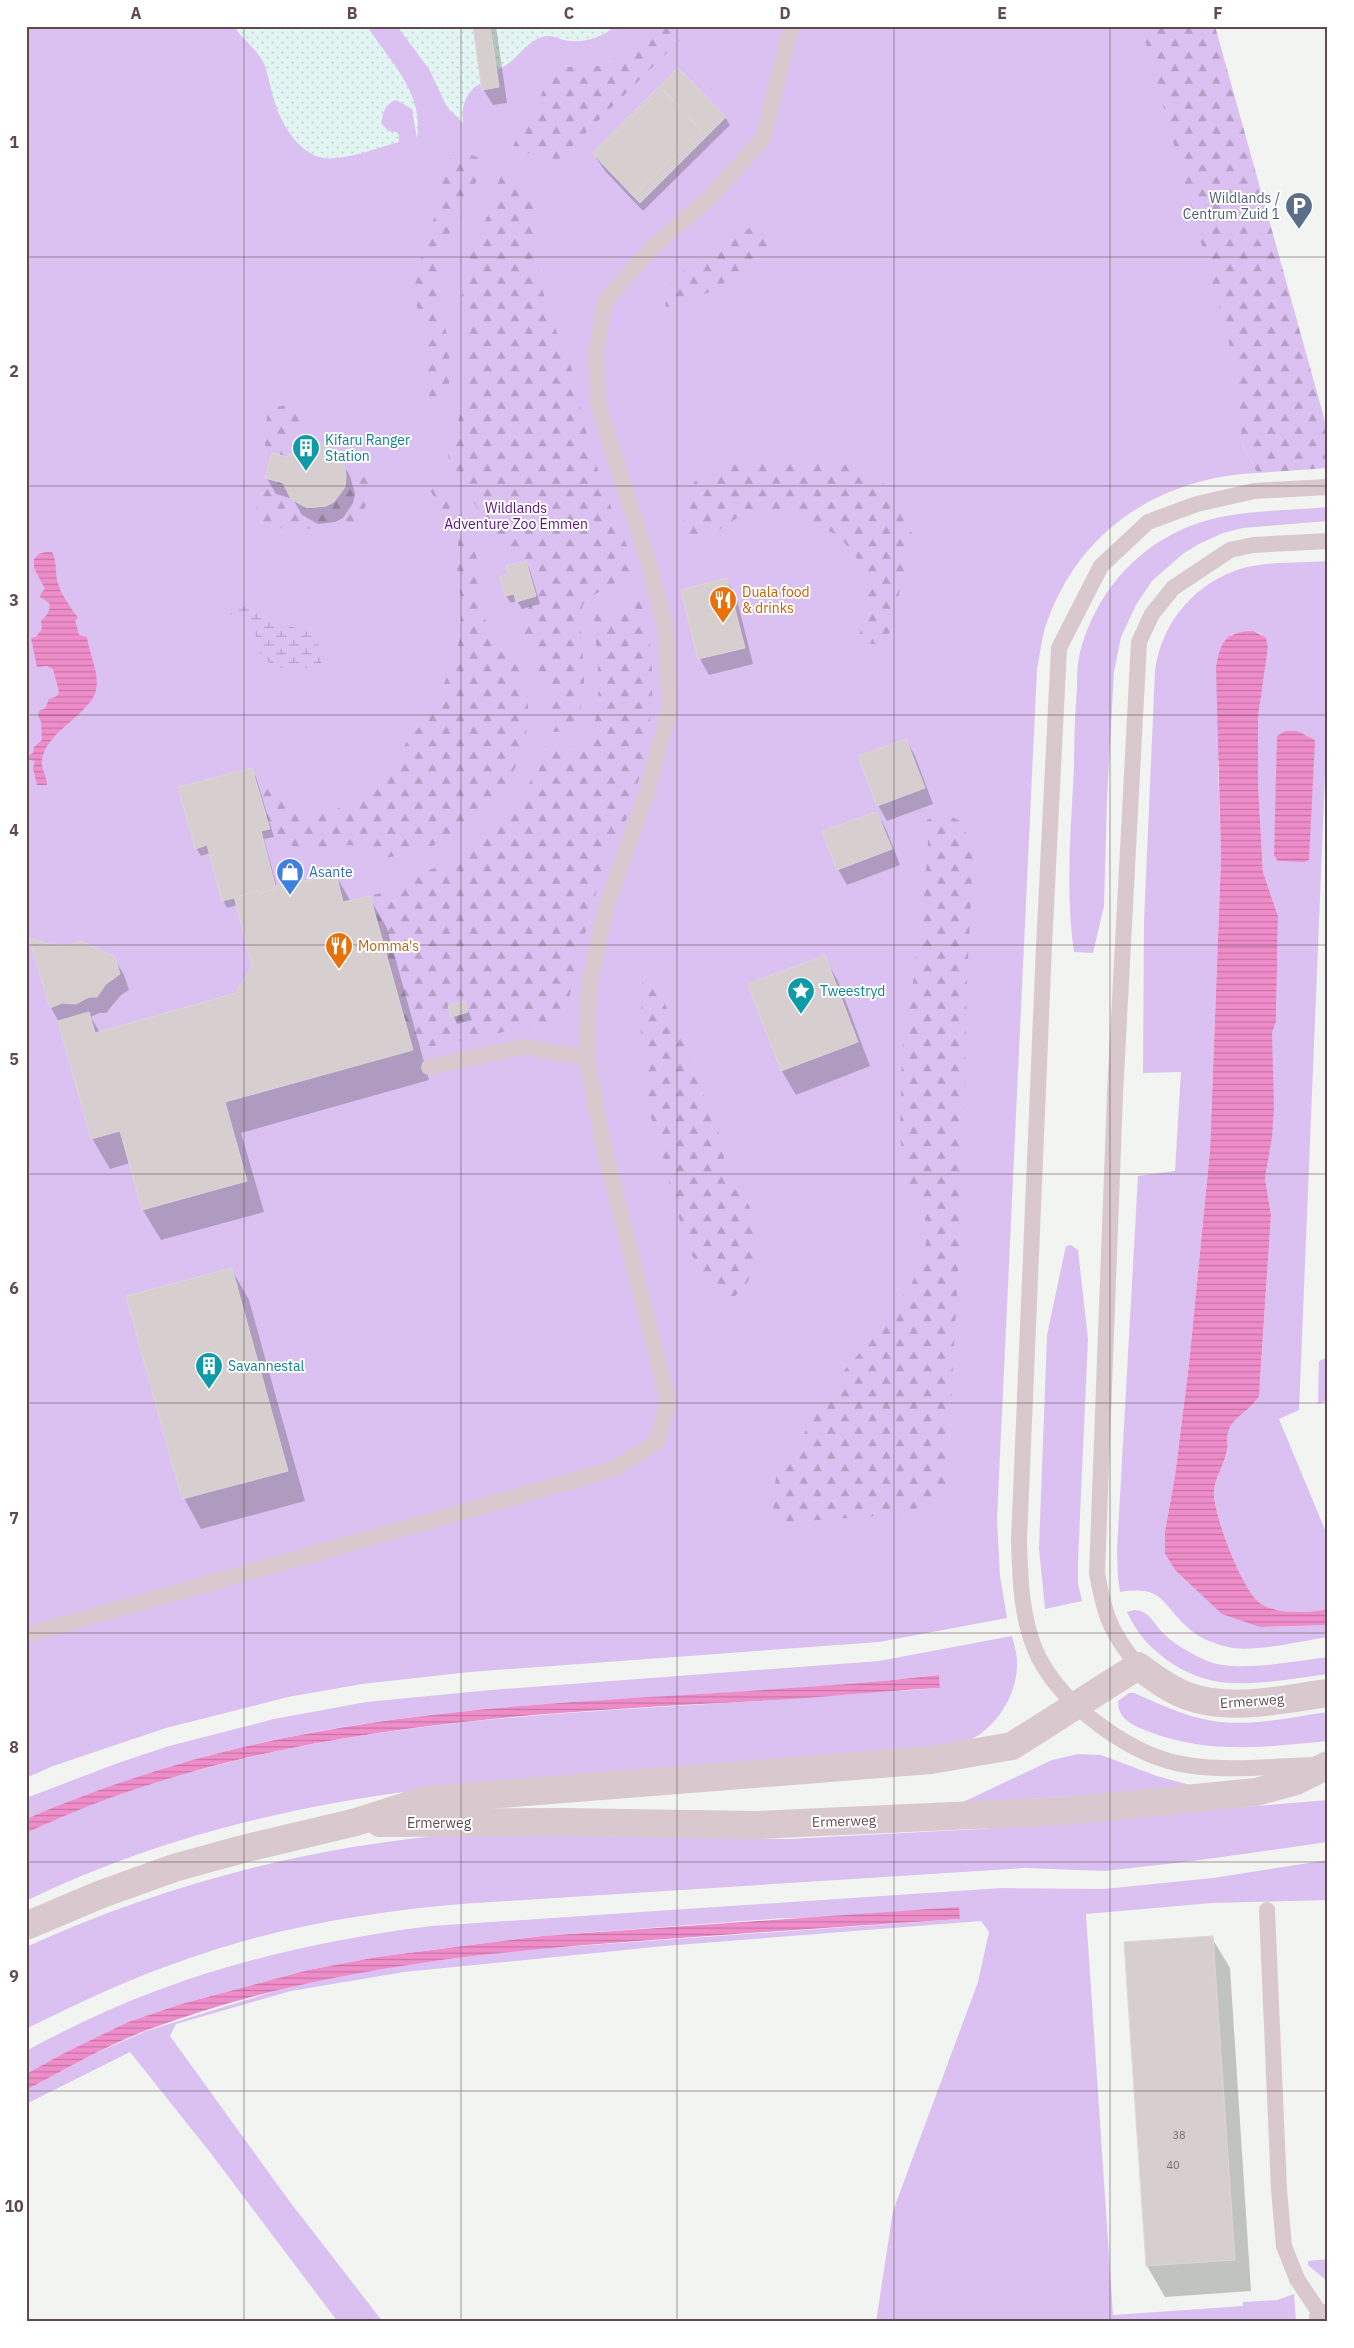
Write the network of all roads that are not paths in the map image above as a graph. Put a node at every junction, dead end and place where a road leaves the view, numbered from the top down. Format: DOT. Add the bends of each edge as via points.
graph roads {
  1 [pos="791,26"];
  2 [pos="1328,488"];
  3 [pos="1328,541"];
  4 [pos="587,1058"];
  5 [pos="429,1067"];
  6 [pos="26,1635"];
  7 [pos="1138,1666"];
  8 [pos="1328,1693"];
  9 [pos="1078,1705"];
  10 [pos="1326,1765"];
  11 [pos="356,1822"];
  12 [pos="1267,1910"];
  13 [pos="26,1926"];
  14 [pos="1325,2319"];
  1 -- 4 [label="lane" via="763,139 708,199 654,247 605,301 596,353 598,405 650,567 666,631 670,708 646,794 606,906 590,988"];
  2 -- 9 [label="lane" via="1254,491 1197,504 1148,522 1101,566 1059,648 1019,1540 1024,1608 1038,1656 1056,1684"];
  3 -- 7 [label="lane" via="1253,545 1230,550 1174,588 1152,614 1139,642 1115,1094 1097,1573 1111,1628"];
  4 -- 5 [label="lane" via="523,1047"];
  4 -- 6 [label="lane" via="602,1144 668,1401 658,1442 614,1469"];
  7 -- 8 [label="street, Ermerweg" via="1186,1696 1214,1703 1246,1704"];
  7 -- 9 [label="street, Ermerweg"];
  9 -- 10 [label="lane, Ermerweg" via="1123,1742 1186,1765 1237,1769"];
  9 -- 11 [label="street, Ermerweg" via="1012,1746 931,1760 425,1800"];
  10 -- 11 [label="street, Ermerweg" via="1296,1781 1256,1792 1064,1811 757,1825"];
  11 -- 13 [label="street, Ermerweg" via="174,1868"];
  12 -- 14 [label="lane" via="1284,2246 1297,2279"];
}
